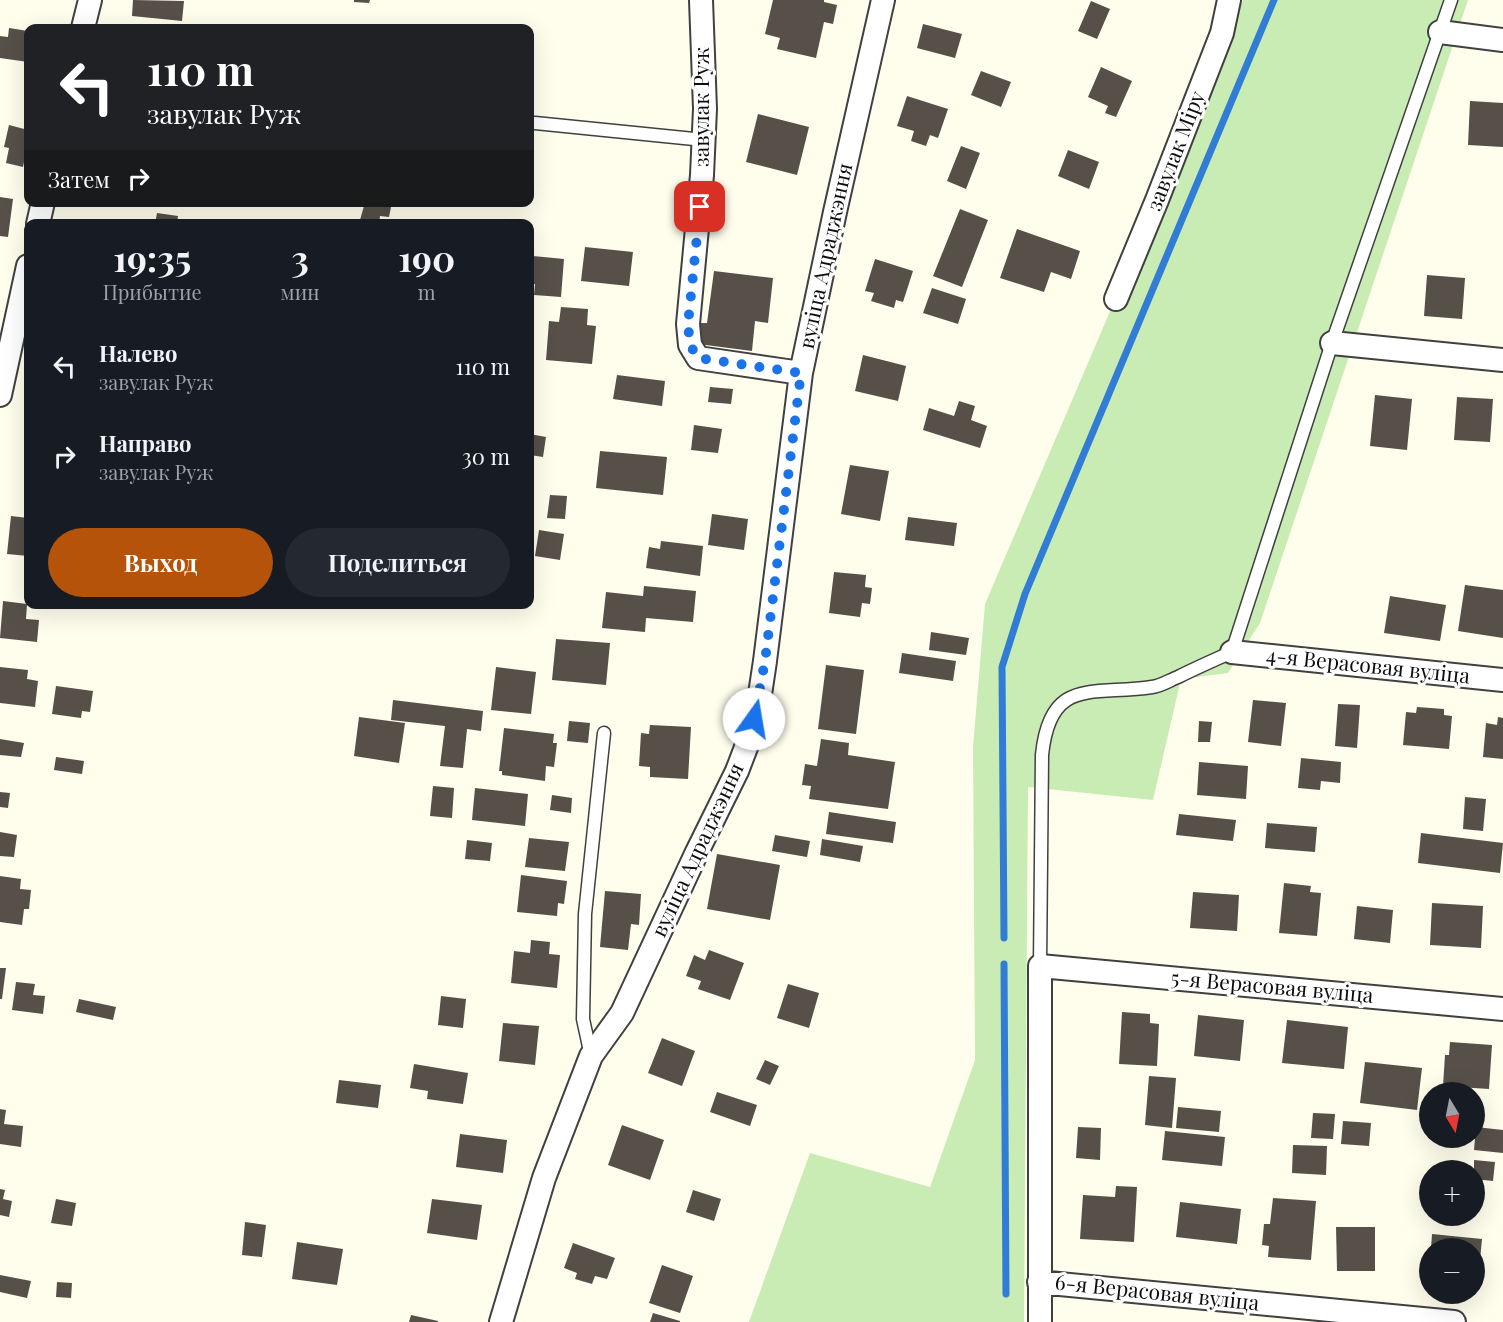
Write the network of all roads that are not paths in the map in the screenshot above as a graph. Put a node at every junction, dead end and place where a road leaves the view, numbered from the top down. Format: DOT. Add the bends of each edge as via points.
graph roads {
  1 [pos="90,0"];
  2 [pos="700,0"];
  3 [pos="883,0"];
  4 [pos="1229,0"];
  5 [pos="1451,0"];
  6 [pos="84,24"];
  7 [pos="1440,32"];
  8 [pos="1503,40"];
  9 [pos="535,123"];
  10 [pos="704,140"];
  11 [pos="24,284"];
  12 [pos="1116,299"];
  13 [pos="1332,343"];
  14 [pos="1503,360"];
  15 [pos="801,373"];
  16 [pos="0,395"];
  17 [pos="1232,652"];
  18 [pos="1503,680"];
  19 [pos="604,733"];
  20 [pos="1041,966"];
  21 [pos="1503,1009"];
  22 [pos="591,1056"];
  23 [pos="1039,1282"];
  24 [pos="501,1322"];
  25 [pos="1040,1322"];
  26 [pos="1454,1322"];
  1 -- 6 [label="street"];
  2 -- 10 [label="street, завулак Руж"];
  3 -- 15 [label="street, вуліца Адраджэння"];
  4 -- 12 [label="street, завулак Міру" via="1222,33"];
  5 -- 7 [label="lane"];
  7 -- 8 [label="street"];
  7 -- 13 [label="lane"];
  9 -- 10 [label="lane"];
  10 -- 15 [label="street, завулак Руж" via="689,308 690,345 698,358 704,360"];
  11 -- 16 [label="street"];
  13 -- 14 [label="street"];
  13 -- 17 [label="lane"];
  15 -- 22 [label="street, вуліца Адраджэння" via="765,661 750,736 622,1013"];
  17 -- 18 [label="street, 4-я Верасовая вуліца"];
  17 -- 20 [label="lane" via="1155,687 1068,697 1048,721 1042,756"];
  19 -- 22 [label="lane" via="585,914 583,1019"];
  20 -- 21 [label="street, 5-я Верасовая вуліца"];
  20 -- 23 [label="street"];
  22 -- 24 [label="street, вуліца Адраджэння" via="544,1178"];
  23 -- 25 [label="street"];
  23 -- 26 [label="street, 6-я Верасовая вуліца"];
}
